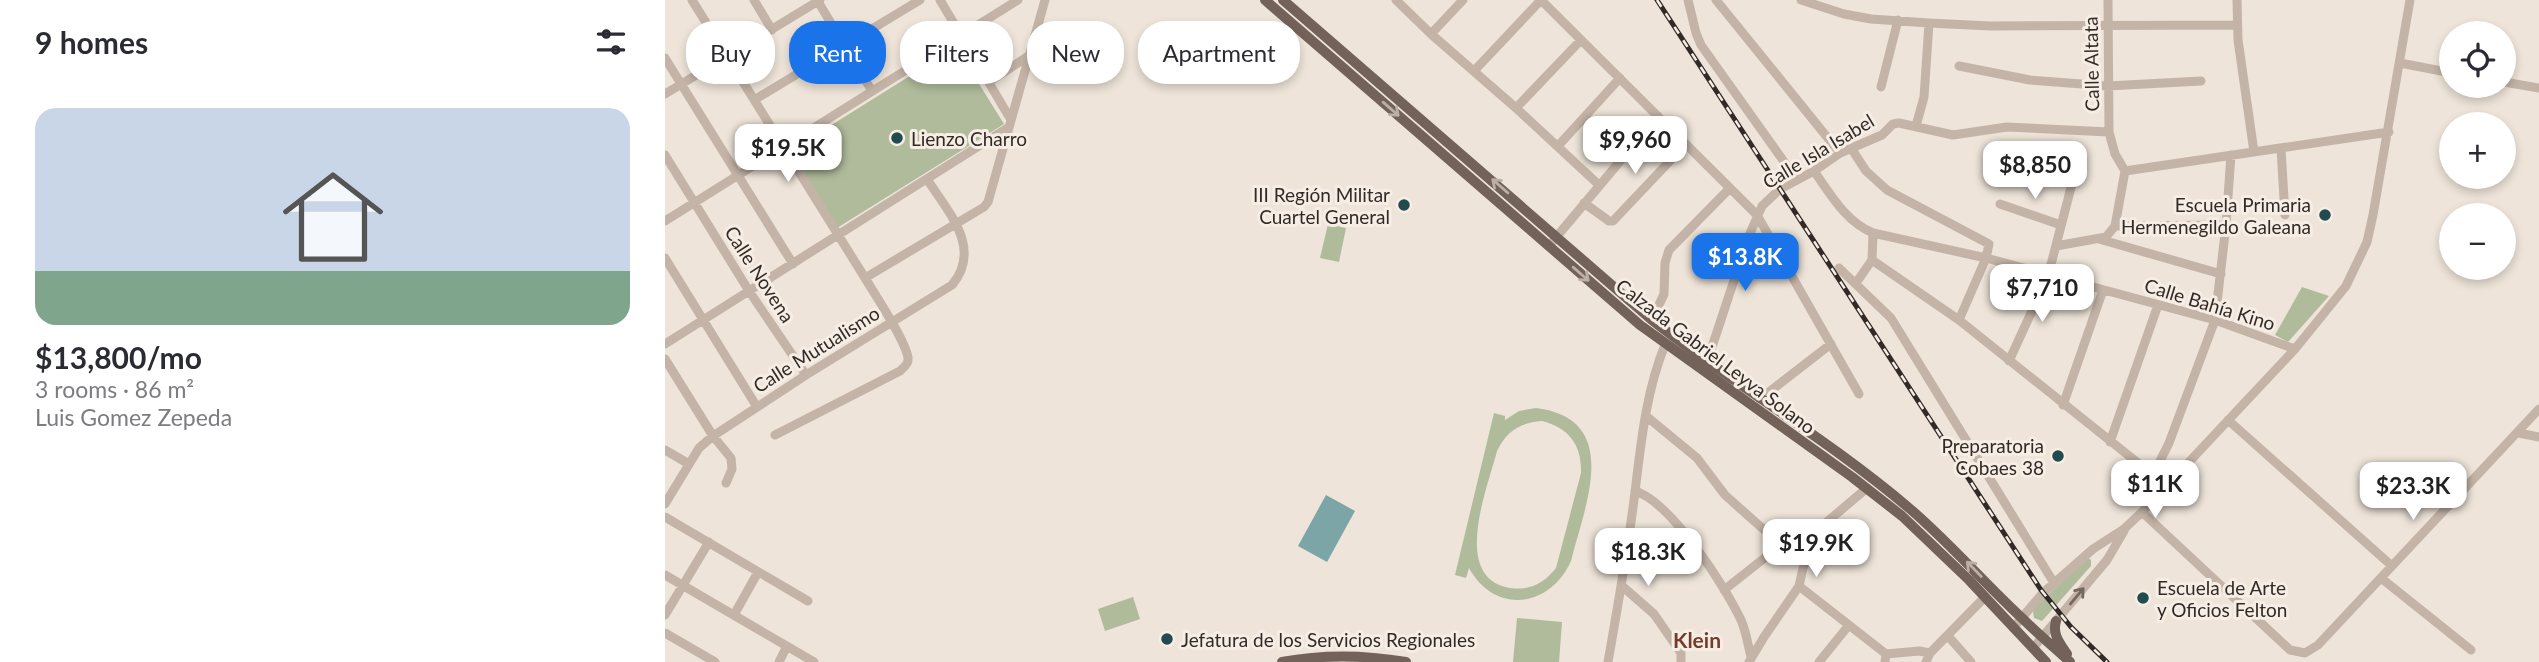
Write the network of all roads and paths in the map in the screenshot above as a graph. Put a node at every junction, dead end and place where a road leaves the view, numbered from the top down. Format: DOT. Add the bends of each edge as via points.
graph roads {
  1 [pos="692,0"];
  2 [pos="754,0"];
  3 [pos="920,0"];
  4 [pos="940,0"];
  5 [pos="1018,0"];
  6 [pos="1045,0"];
  7 [pos="1265,0"];
  8 [pos="1283,0"];
  9 [pos="1396,0"];
  10 [pos="1463,0"];
  11 [pos="1541,0"];
  12 [pos="1688,0"];
  13 [pos="1716,0"];
  14 [pos="1801,0"];
  15 [pos="2108,0"];
  16 [pos="2237,0"];
  17 [pos="2410,0"];
  18 [pos="818,1"];
  19 [pos="1898,20"];
  20 [pos="705,21"];
  21 [pos="767,21"];
  22 [pos="830,21"];
  23 [pos="886,21"];
  24 [pos="952,21"];
  25 [pos="985,21"];
  26 [pos="1039,21"];
  27 [pos="1929,23"];
  28 [pos="2107,24"];
  29 [pos="2237,24"];
  30 [pos="775,28"];
  31 [pos="1431,34"];
  32 [pos="1581,40"];
  33 [pos="665,58"];
  34 [pos="2400,64"];
  35 [pos="1027,65"];
  36 [pos="1959,66"];
  37 [pos="1474,71"];
  38 [pos="2439,71"];
  39 [pos="900,74"];
  40 [pos="1620,78"];
  41 [pos="789,79"];
  42 [pos="686,81"];
  43 [pos="1369,81"];
  44 [pos="2201,81"];
  45 [pos="681,84"];
  46 [pos="744,84"];
  47 [pos="868,84"];
  48 [pos="990,84"];
  49 [pos="2516,84"];
  50 [pos="2108,86"];
  51 [pos="1881,87"];
  52 [pos="2539,88"];
  53 [pos="872,91"];
  54 [pos="665,94"];
  55 [pos="754,100"];
  56 [pos="1516,108"];
  57 [pos="1658,116"];
  58 [pos="1010,123"];
  59 [pos="1916,126"];
  60 [pos="2109,132"];
  61 [pos="2389,132"];
  62 [pos="1686,144"];
  63 [pos="1558,146"];
  64 [pos="783,147"];
  65 [pos="1851,148"];
  66 [pos="2281,149"];
  67 [pos="2254,152"];
  68 [pos="1840,153"];
  69 [pos="665,155"];
  70 [pos="2231,155"];
  71 [pos="2125,171"];
  72 [pos="1814,172"];
  73 [pos="737,176"];
  74 [pos="2074,176"];
  75 [pos="927,179"];
  76 [pos="1797,180"];
  77 [pos="1599,185"];
  78 [pos="1730,188"];
  79 [pos="695,203"];
  80 [pos="1584,203"];
  81 [pos="2000,204"];
  82 [pos="1757,215"];
  83 [pos="2285,215"];
  84 [pos="665,221"];
  85 [pos="955,223"];
  86 [pos="2061,225"];
  87 [pos="2226,225"];
  88 [pos="2115,226"];
  89 [pos="1873,233"];
  90 [pos="837,236"];
  91 [pos="1557,236"];
  92 [pos="2098,239"];
  93 [pos="2056,246"];
  94 [pos="1548,247"];
  95 [pos="665,258"];
  96 [pos="1986,258"];
  97 [pos="1872,260"];
  98 [pos="793,264"];
  99 [pos="1839,268"];
  100 [pos="2221,274"];
  101 [pos="2048,276"];
  102 [pos="865,278"];
  103 [pos="1856,283"];
  104 [pos="2103,290"];
  105 [pos="749,291"];
  106 [pos="2158,305"];
  107 [pos="703,320"];
  108 [pos="1652,320"];
  109 [pos="1959,320"];
  110 [pos="2215,320"];
  111 [pos="891,322"];
  112 [pos="665,344"];
  113 [pos="1831,344"];
  114 [pos="1665,345"];
  115 [pos="2295,349"];
  116 [pos="665,359"];
  117 [pos="2010,361"];
  118 [pos="1707,362"];
  119 [pos="806,375"];
  120 [pos="1859,394"];
  121 [pos="1759,399"];
  122 [pos="2063,405"];
  123 [pos="757,407"];
  124 [pos="2539,409"];
  125 [pos="1646,416"];
  126 [pos="2228,420"];
  127 [pos="2519,433"];
  128 [pos="775,435"];
  129 [pos="713,436"];
  130 [pos="2539,437"];
  131 [pos="2110,442"];
  132 [pos="665,450"];
  133 [pos="689,464"];
  134 [pos="2153,475"];
  135 [pos="726,482"];
  136 [pos="1867,488"];
  137 [pos="2164,488"];
  138 [pos="1635,491"];
  139 [pos="665,505"];
  140 [pos="2142,512"];
  141 [pos="665,517"];
  142 [pos="2124,529"];
  143 [pos="1815,532"];
  144 [pos="709,542"];
  145 [pos="1781,545"];
  146 [pos="2392,566"];
  147 [pos="758,572"];
  148 [pos="665,575"];
  149 [pos="2381,578"];
  150 [pos="2054,583"];
  151 [pos="683,586"];
  152 [pos="1622,586"];
  153 [pos="1799,586"];
  154 [pos="1724,590"];
  155 [pos="1985,597"];
  156 [pos="808,601"];
  157 [pos="665,615"];
  158 [pos="734,615"];
  159 [pos="2022,618"];
  160 [pos="2056,621"];
  161 [pos="1849,625"];
  162 [pos="2013,628"];
  163 [pos="665,633"];
  164 [pos="1948,636"];
  165 [pos="2042,637"];
  166 [pos="787,646"];
  167 [pos="2033,648"];
  168 [pos="2470,650"];
  169 [pos="1928,657"];
  170 [pos="1886,658"];
  171 [pos="1750,659"];
  172 [pos="715,662"];
  173 [pos="779,662"];
  174 [pos="814,662"];
  175 [pos="1282,662"];
  176 [pos="1406,662"];
  177 [pos="1608,662"];
  178 [pos="1681,662"];
  179 [pos="1819,662"];
  180 [pos="1971,662"];
  181 [pos="2046,662"];
  182 [pos="2071,662"];
  1 -- 20 [label="street"];
  2 -- 21 [label="street"];
  3 -- 23 [label="street"];
  4 -- 24 [label="street"];
  5 -- 25 [label="street"];
  6 -- 26 [label="street"];
  7 -- 43 [label="main road, Calzada Gabriel Leyva Solano"];
  8 -- 43 [label="main road, Calzada Gabriel Leyva Solano"];
  9 -- 31 [label="street"];
  10 -- 31 [label="street"];
  11 -- 32 [label="street"];
  11 -- 37 [label="street"];
  12 -- 76 [label="street" via="1701,45"];
  13 -- 68 [label="street"];
  14 -- 19 [label="street" via="1844,14"];
  15 -- 28 [label="street, Calle Altata"];
  16 -- 29 [label="street"];
  17 -- 34 [label="street"];
  18 -- 22 [label="street"];
  18 -- 30 [label="street"];
  19 -- 27 [label="street"];
  19 -- 51 [label="street"];
  27 -- 28 [label="street"];
  27 -- 59 [label="street" via="1924,97"];
  28 -- 29 [label="street"];
  28 -- 50 [label="street, Calle Altata"];
  29 -- 67 [label="street"];
  31 -- 37 [label="street"];
  32 -- 40 [label="street"];
  32 -- 56 [label="street"];
  33 -- 45 [label="street"];
  34 -- 38 [label="street"];
  34 -- 61 [label="street"];
  35 -- 58 [label="street"];
  36 -- 50 [label="street" via="2030,80"];
  37 -- 56 [label="street"];
  39 -- 53 [label="street"];
  40 -- 57 [label="street"];
  40 -- 63 [label="street"];
  41 -- 55 [label="street"];
  42 -- 45 [label="street"];
  91 -- 43 [label="main road, Calzada Gabriel Leyva Solano, one-way"];
  43 -- 94 [label="main road, Calzada Gabriel Leyva Solano, one-way"];
  44 -- 50 [label="street"];
  45 -- 54 [label="street"];
  45 -- 73 [label="street"];
  46 -- 55 [label="street"];
  47 -- 53 [label="street"];
  48 -- 58 [label="street"];
  49 -- 52 [label="street"];
  50 -- 60 [label="street, Calle Altata"];
  53 -- 64 [label="street"];
  55 -- 64 [label="street"];
  56 -- 63 [label="street"];
  57 -- 62 [label="street"];
  57 -- 77 [label="street"];
  58 -- 75 [label="street"];
  58 -- 85 [label="street" via="988,202"];
  59 -- 60 [label="street, Calle Isla Isabel" via="1953,135 2007,127"];
  59 -- 65 [label="street, Calle Isla Isabel" via="1893,124 1882,135"];
  60 -- 71 [label="street, Calle Altata"];
  61 -- 66 [label="street"];
  61 -- 115 [label="street" via="2367,242 2357,268"];
  62 -- 78 [label="street"];
  62 -- 80 [label="street" via="1613,220"];
  63 -- 77 [label="street"];
  64 -- 73 [label="street"];
  64 -- 90 [label="street"];
  65 -- 68 [label="street, Calle Isla Isabel"];
  65 -- 96 [label="street" via="1866,172 1887,190 1987,242"];
  66 -- 67 [label="street"];
  66 -- 83 [label="street"];
  67 -- 70 [label="street"];
  68 -- 72 [label="street, Calle Isla Isabel"];
  69 -- 79 [label="street, Calle Novena"];
  70 -- 71 [label="street"];
  70 -- 87 [label="street"];
  71 -- 88 [label="street"];
  72 -- 76 [label="street, Calle Isla Isabel"];
  72 -- 89 [label="street, Calle Bahía Kino" via="1851,219"];
  73 -- 79 [label="street"];
  73 -- 98 [label="street"];
  74 -- 86 [label="street"];
  75 -- 85 [label="street, Calle Mutualismo"];
  75 -- 90 [label="street"];
  76 -- 82 [label="street, Calle Isla Isabel" via="1770,198"];
  77 -- 80 [label="street"];
  78 -- 82 [label="street"];
  78 -- 108 [label="street" via="1669,250 1664,294"];
  79 -- 84 [label="street"];
  79 -- 105 [label="street, Calle Novena"];
  80 -- 91 [label="street"];
  81 -- 86 [label="street"];
  82 -- 113 [label="street"];
  82 -- 118 [label="street"];
  85 -- 102 [label="street"];
  85 -- 111 [label="street, Calle Mutualismo" via="965,243 959,278"];
  86 -- 93 [label="street"];
  87 -- 88 [label="street"];
  87 -- 100 [label="street"];
  88 -- 92 [label="street"];
  89 -- 96 [label="street, Calle Bahía Kino"];
  89 -- 97 [label="street"];
  90 -- 98 [label="street"];
  90 -- 102 [label="street"];
  91 -- 94 [label="street"];
  91 -- 108 [label="main road, Calzada Gabriel Leyva Solano"];
  92 -- 93 [label="street"];
  92 -- 100 [label="street"];
  93 -- 101 [label="street"];
  94 -- 114 [label="main road, Calzada Gabriel Leyva Solano, one-way"];
  95 -- 107 [label="street"];
  96 -- 101 [label="street, Calle Bahía Kino"];
  96 -- 109 [label="street"];
  97 -- 103 [label="street"];
  97 -- 109 [label="street"];
  98 -- 105 [label="street"];
  99 -- 103 [label="street"];
  100 -- 110 [label="street"];
  101 -- 104 [label="street, Calle Bahía Kino"];
  101 -- 117 [label="street"];
  102 -- 111 [label="street"];
  103 -- 150 [label="street" via="1891,318"];
  104 -- 106 [label="street, Calle Bahía Kino"];
  104 -- 122 [label="street"];
  105 -- 107 [label="street"];
  105 -- 119 [label="street, Calle Novena"];
  106 -- 110 [label="street, Calle Bahía Kino"];
  106 -- 131 [label="street"];
  107 -- 112 [label="street"];
  107 -- 123 [label="street"];
  108 -- 118 [label="main road, Calzada Gabriel Leyva Solano"];
  109 -- 117 [label="street"];
  110 -- 115 [label="street, Calle Bahía Kino"];
  110 -- 134 [label="street"];
  111 -- 119 [label="street, Calle Mutualismo"];
  111 -- 128 [label="street" via="908,361 899,371"];
  113 -- 120 [label="street"];
  113 -- 121 [label="street"];
  114 -- 125 [label="street"];
  114 -- 136 [label="main road, Calzada Gabriel Leyva Solano"];
  115 -- 126 [label="street"];
  116 -- 129 [label="street"];
  117 -- 122 [label="street"];
  118 -- 121 [label="main road, Calzada Gabriel Leyva Solano"];
  119 -- 123 [label="street, Calle Mutualismo"];
  159 -- 121 [label="main road, Calzada Gabriel Leyva Solano, one-way" via="1908,507"];
  122 -- 131 [label="street"];
  123 -- 129 [label="street, Calle Mutualismo"];
  124 -- 127 [label="street"];
  125 -- 138 [label="street"];
  125 -- 145 [label="street" via="1697,458 1725,495"];
  126 -- 137 [label="street"];
  126 -- 146 [label="street"];
  127 -- 130 [label="street"];
  127 -- 146 [label="street"];
  129 -- 133 [label="street, Calle Mutualismo"];
  129 -- 135 [label="street" via="733,464"];
  131 -- 134 [label="street"];
  132 -- 133 [label="street"];
  133 -- 139 [label="street, Calle Mutualismo"];
  134 -- 137 [label="street"];
  136 -- 143 [label="street"];
  136 -- 155 [label="main road, Calzada Gabriel Leyva Solano" via="1934,545"];
  137 -- 140 [label="street"];
  138 -- 152 [label="street"];
  138 -- 154 [label="street" via="1662,509"];
  140 -- 142 [label="street"];
  140 -- 149 [label="street" via="2290,650 2305,653 2318,645"];
  141 -- 144 [label="street"];
  142 -- 150 [label="street"];
  160 -- 142 [label="street, one-way" via="2107,560"];
  143 -- 145 [label="street"];
  143 -- 153 [label="street"];
  144 -- 147 [label="street"];
  144 -- 151 [label="street"];
  145 -- 154 [label="street"];
  146 -- 149 [label="street"];
  147 -- 156 [label="street"];
  147 -- 158 [label="street"];
  148 -- 151 [label="street"];
  149 -- 168 [label="street"];
  150 -- 159 [label="street"];
  151 -- 157 [label="street"];
  151 -- 158 [label="street"];
  152 -- 177 [label="street"];
  152 -- 178 [label="street" via="1654,614 1681,653"];
  153 -- 161 [label="street"];
  153 -- 171 [label="street"];
  154 -- 171 [label="street" via="1741,621"];
  155 -- 162 [label="main road, Calzada Gabriel Leyva Solano"];
  155 -- 164 [label="street"];
  158 -- 166 [label="street"];
  159 -- 162 [label="street"];
  159 -- 165 [label="main road, Calzada Gabriel Leyva Solano"];
  160 -- 165 [label="street"];
  160 -- 182 [label="main road" via="2056,637"];
  161 -- 170 [label="street"];
  161 -- 179 [label="street"];
  162 -- 167 [label="main road, Calzada Gabriel Leyva Solano"];
  163 -- 172 [label="street"];
  164 -- 169 [label="street"];
  164 -- 180 [label="street"];
  165 -- 167 [label="street"];
  165 -- 182 [label="main road"];
  166 -- 173 [label="street"];
  166 -- 174 [label="street"];
  167 -- 181 [label="main road, Calzada Gabriel Leyva Solano"];
  169 -- 170 [label="street" via="1919,651"];
  175 -- 176 [label="main road" via="1351,655"];
}
